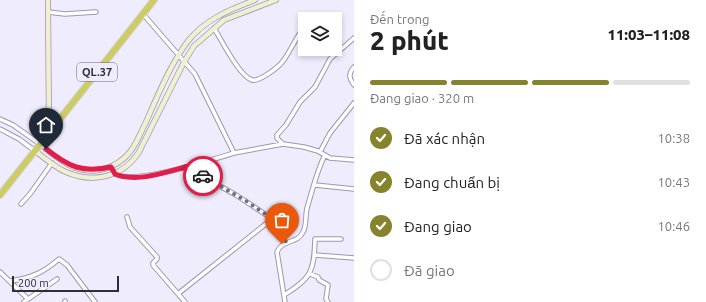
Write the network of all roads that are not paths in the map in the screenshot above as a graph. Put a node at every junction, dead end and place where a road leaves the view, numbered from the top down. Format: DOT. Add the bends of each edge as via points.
graph roads {
  1 [pos="44,0"];
  2 [pos="48,0"];
  3 [pos="154,0"];
  4 [pos="255,0"];
  5 [pos="276,0"];
  6 [pos="48,12"];
  7 [pos="96,12"];
  8 [pos="143,14"];
  9 [pos="214,28"];
  10 [pos="298,37"];
  11 [pos="354,38"];
  12 [pos="178,55"];
  13 [pos="184,62"];
  14 [pos="354,67"];
  15 [pos="354,84"];
  16 [pos="354,103"];
  17 [pos="0,119"];
  18 [pos="0,129"];
  19 [pos="49,132"];
  20 [pos="283,144"];
  21 [pos="37,147"];
  22 [pos="320,152"];
  23 [pos="234,153"];
  24 [pos="325,155"];
  25 [pos="354,160"];
  26 [pos="52,164"];
  27 [pos="189,166"];
  28 [pos="113,170"];
  29 [pos="315,185"];
  30 [pos="354,189"];
  31 [pos="0,195"];
  32 [pos="21,204"];
  33 [pos="127,216"];
  34 [pos="272,219"];
  35 [pos="341,239"];
  36 [pos="286,242"];
  37 [pos="315,255"];
  38 [pos="354,258"];
  39 [pos="0,272"];
  40 [pos="310,274"];
  41 [pos="57,278"];
  42 [pos="10,281"];
  43 [pos="179,293"];
  44 [pos="284,295"];
  45 [pos="28,299"];
  46 [pos="24,302"];
  47 [pos="95,302"];
  48 [pos="185,302"];
  49 [pos="285,302"];
  50 [pos="328,302"];
  1 -- 2 [label="street"];
  2 -- 6 [label="main road"];
  3 -- 8 [label="highway, QL.37"];
  4 -- 12 [label="main road" via="214,18 200,29"];
  5 -- 9 [label="main road" via="230,17"];
  6 -- 7 [label="street"];
  6 -- 19 [label="main road"];
  8 -- 12 [label="street"];
  8 -- 19 [label="highway, QL.37"];
  9 -- 10 [label="street" via="233,61 249,79 254,80 279,66"];
  9 -- 13 [label="main road" via="194,46"];
  11 -- 20 [label="street" via="330,59 315,87 300,102 278,135 277,138"];
  12 -- 13 [label="street"];
  12 -- 28 [label="main road" via="133,148"];
  13 -- 23 [label="street" via="195,74"];
  13 -- 28 [label="main road" via="139,152 130,163"];
  14 -- 15 [label="street" via="349,77"];
  16 -- 22 [label="street" via="330,133"];
  17 -- 21 [label="street" via="13,125"];
  18 -- 21 [label="street"];
  19 -- 21 [label="highway, QL.37"];
  20 -- 22 [label="street"];
  20 -- 23 [label="street"];
  21 -- 26 [label="main road"];
  21 -- 28 [label="main road" via="75,168"];
  21 -- 31 [label="highway, QL.37"];
  22 -- 24 [label="street"];
  23 -- 27 [label="street"];
  24 -- 25 [label="street" via="334,159"];
  24 -- 29 [label="street"];
  26 -- 28 [label="main road" via="71,174 86,178 106,176"];
  26 -- 32 [label="street"];
  27 -- 28 [label="street" via="146,176 127,177"];
  27 -- 34 [label="street" via="193,171"];
  29 -- 30 [label="street"];
  29 -- 36 [label="street" via="306,210 303,232 298,238"];
  33 -- 43 [label="street" via="130,227 157,257 153,265"];
  34 -- 36 [label="street" via="278,225"];
  34 -- 43 [label="street"];
  35 -- 37 [label="street" via="315,238"];
  36 -- 44 [label="street" via="277,252"];
  37 -- 38 [label="street"];
  37 -- 40 [label="street"];
  39 -- 42 [label="street"];
  40 -- 44 [label="street"];
  40 -- 50 [label="street" via="328,285"];
  41 -- 45 [label="street"];
  42 -- 45 [label="street"];
  42 -- 47 [label="street" via="40,273 53,266 59,259 67,265"];
  43 -- 48 [label="street"];
  44 -- 49 [label="street"];
  45 -- 46 [label="street"];
}
